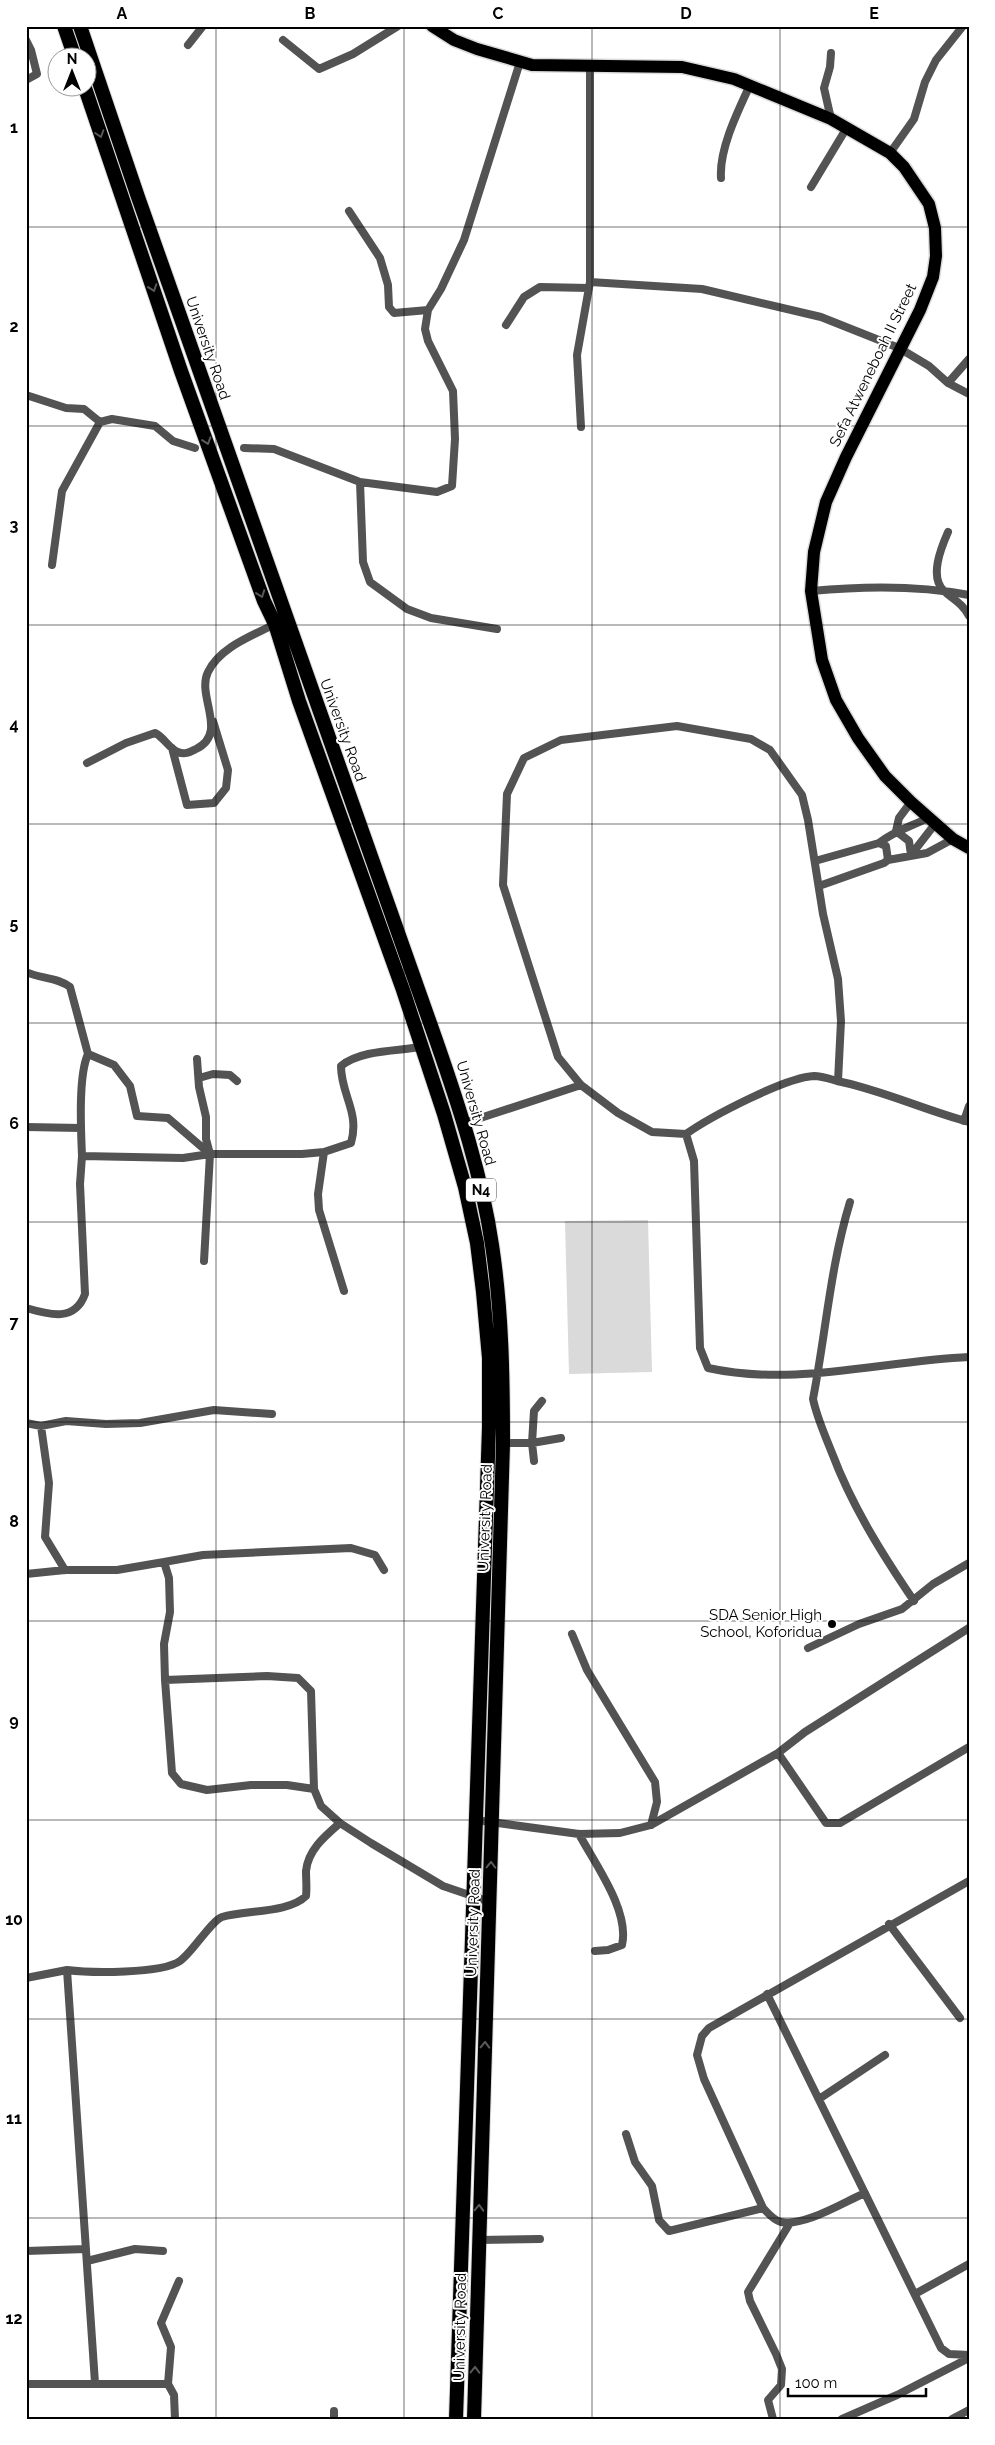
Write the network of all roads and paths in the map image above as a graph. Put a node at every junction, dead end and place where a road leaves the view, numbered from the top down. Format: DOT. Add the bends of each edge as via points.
graph roads {
  1 [pos="64,26"];
  2 [pos="80,26"];
  3 [pos="203,26"];
  4 [pos="398,26"];
  5 [pos="432,26"];
  6 [pos="964,26"];
  7 [pos="26,40"];
  8 [pos="283,40"];
  9 [pos="188,44"];
  10 [pos="72,48"];
  11 [pos="831,53"];
  12 [pos="520,62"];
  13 [pos="590,67"];
  14 [pos="26,80"];
  15 [pos="750,85"];
  16 [pos="88,98"];
  17 [pos="831,119"];
  18 [pos="846,129"];
  19 [pos="890,153"];
  20 [pos="721,178"];
  21 [pos="811,187"];
  22 [pos="349,211"];
  23 [pos="589,285"];
  24 [pos="428,310"];
  25 [pos="506,324"];
  26 [pos="899,348"];
  27 [pos="969,359"];
  28 [pos="948,383"];
  29 [pos="969,394"];
  30 [pos="26,396"];
  31 [pos="100,422"];
  32 [pos="581,428"];
  33 [pos="196,448"];
  34 [pos="244,448"];
  35 [pos="360,482"];
  36 [pos="948,532"];
  37 [pos="52,565"];
  38 [pos="943,590"];
  39 [pos="812,591"];
  40 [pos="969,595"];
  41 [pos="969,616"];
  42 [pos="275,624"];
  43 [pos="498,629"];
  44 [pos="211,717"];
  45 [pos="172,747"];
  46 [pos="87,763"];
  47 [pos="911,802"];
  48 [pos="932,821"];
  49 [pos="896,831"];
  50 [pos="952,839"];
  51 [pos="879,843"];
  52 [pos="969,848"];
  53 [pos="911,855"];
  54 [pos="888,860"];
  55 [pos="815,861"];
  56 [pos="819,886"];
  57 [pos="26,972"];
  58 [pos="417,986"];
  59 [pos="403,990"];
  60 [pos="421,1048"];
  61 [pos="88,1054"];
  62 [pos="198,1060"];
  63 [pos="199,1078"];
  64 [pos="236,1081"];
  65 [pos="838,1081"];
  66 [pos="581,1085"];
  67 [pos="969,1106"];
  68 [pos="966,1121"];
  69 [pos="462,1124"];
  70 [pos="26,1126"];
  71 [pos="81,1128"];
  72 [pos="686,1134"];
  73 [pos="324,1152"];
  74 [pos="210,1154"];
  75 [pos="82,1156"];
  76 [pos="850,1202"];
  77 [pos="204,1261"];
  78 [pos="344,1292"];
  79 [pos="26,1308"];
  80 [pos="969,1357"];
  81 [pos="818,1374"];
  82 [pos="542,1401"];
  83 [pos="272,1414"];
  84 [pos="26,1423"];
  85 [pos="41,1426"];
  86 [pos="561,1438"];
  87 [pos="503,1443"];
  88 [pos="532,1443"];
  89 [pos="534,1461"];
  90 [pos="164,1562"];
  91 [pos="969,1563"];
  92 [pos="65,1570"];
  93 [pos="384,1570"];
  94 [pos="26,1574"];
  95 [pos="914,1601"];
  96 [pos="969,1628"];
  97 [pos="572,1634"];
  98 [pos="808,1648"];
  99 [pos="165,1680"];
  100 [pos="969,1747"];
  101 [pos="778,1753"];
  102 [pos="314,1789"];
  103 [pos="476,1820"];
  104 [pos="491,1821"];
  105 [pos="340,1823"];
  106 [pos="651,1825"];
  107 [pos="579,1834"];
  108 [pos="969,1881"];
  109 [pos="472,1896"];
  110 [pos="490,1902"];
  111 [pos="889,1924"];
  112 [pos="595,1950"];
  113 [pos="67,1970"];
  114 [pos="26,1978"];
  115 [pos="767,1994"];
  116 [pos="960,2018"];
  117 [pos="885,2055"];
  118 [pos="819,2099"];
  119 [pos="626,2134"];
  120 [pos="865,2192"];
  121 [pos="763,2208"];
  122 [pos="790,2223"];
  123 [pos="540,2239"];
  124 [pos="478,2240"];
  125 [pos="86,2249"];
  126 [pos="26,2251"];
  127 [pos="163,2251"];
  128 [pos="87,2261"];
  129 [pos="969,2264"];
  130 [pos="179,2281"];
  131 [pos="915,2294"];
  132 [pos="969,2357"];
  133 [pos="94,2383"];
  134 [pos="26,2384"];
  135 [pos="168,2384"];
  136 [pos="969,2410"];
  137 [pos="175,2419"];
  138 [pos="456,2419"];
  139 [pos="474,2419"];
  140 [pos="773,2419"];
  141 [pos="842,2419"];
  142 [pos="952,2419"];
  1 -- 10 [label="highway"];
  2 -- 58 [label="highway, University Road / N4"];
  3 -- 9 [label="street"];
  4 -- 8 [label="street" via="353,54 319,69"];
  5 -- 12 [label="main road, Sefa Atweneboah II Street" via="454,40"];
  6 -- 19 [label="street" via="936,60 925,82 914,119"];
  7 -- 14 [label="street" via="37,74"];
  11 -- 17 [label="street" via="824,88"];
  12 -- 13 [label="main road, Sefa Atweneboah II Street" via="532,66"];
  12 -- 24 [label="street" via="464,240"];
  13 -- 15 [label="main road, Sefa Atweneboah II Street" via="682,67"];
  13 -- 23 [label="street"];
  15 -- 17 [label="main road, Sefa Atweneboah II Street"];
  15 -- 20 [label="street" via="736,116 720,169"];
  16 -- 42 [label="highway, University Road / N4, one-way" via="181,371"];
  17 -- 18 [label="main road, Sefa Atweneboah II Street"];
  18 -- 19 [label="main road, Sefa Atweneboah II Street"];
  18 -- 21 [label="street"];
  19 -- 26 [label="main road, Sefa Atweneboah II Street" via="929,204 935,228 933,277 920,310"];
  22 -- 24 [label="street" via="380,258 388,285 389,307 394,313"];
  23 -- 25 [label="street" via="540,286 524,297"];
  23 -- 26 [label="street" via="702,289 821,317"];
  23 -- 32 [label="street" via="577,355"];
  24 -- 35 [label="street" via="425,329 428,341 453,392 455,440 452,486 438,492"];
  26 -- 28 [label="street" via="929,366"];
  26 -- 39 [label="main road, Sefa Atweneboah II Street" via="826,502 814,552"];
  27 -- 28 [label="street"];
  28 -- 29 [label="street"];
  30 -- 31 [label="street" via="66,408 84,409"];
  31 -- 33 [label="street" via="112,419 155,426 173,441"];
  31 -- 37 [label="street" via="62,491"];
  34 -- 35 [label="street" via="274,449"];
  35 -- 43 [label="street" via="362,562 370,582 407,609 431,618"];
  36 -- 38 [label="street" via="936,571 937,582"];
  38 -- 39 [label="street" via="896,587"];
  38 -- 40 [label="street"];
  38 -- 41 [label="street" via="965,607"];
  39 -- 47 [label="main road, Sefa Atweneboah II Street" via="822,660 836,700 885,776"];
  42 -- 44 [label="street" via="223,652 208,671 204,683"];
  42 -- 59 [label="highway, University Road / N4" via="298,701"];
  44 -- 45 [label="street" via="206,742 185,754 176,752"];
  44 -- 45 [label="street" via="228,770 226,788 214,803 187,805"];
  45 -- 46 [label="street" via="155,733 126,743"];
  47 -- 48 [label="main road, Sefa Atweneboah II Street"];
  47 -- 49 [label="street" via="899,818"];
  48 -- 49 [label="street"];
  48 -- 50 [label="main road, Sefa Atweneboah II Street"];
  48 -- 53 [label="street"];
  49 -- 51 [label="street"];
  49 -- 53 [label="street" via="909,841"];
  50 -- 52 [label="main road, Sefa Atweneboah II Street"];
  50 -- 53 [label="street" via="927,853"];
  51 -- 54 [label="street" via="886,846"];
  51 -- 55 [label="street"];
  53 -- 54 [label="street"];
  54 -- 56 [label="street"];
  55 -- 56 [label="street"];
  55 -- 66 [label="street" via="802,795 770,750 750,739 676,726 561,740 524,758 507,794 503,885 558,1057"];
  56 -- 65 [label="street" via="838,979 841,1021"];
  57 -- 61 [label="street" via="38,978 60,980 70,987"];
  58 -- 59 [label="highway"];
  58 -- 69 [label="highway, University Road / N4"];
  59 -- 60 [label="highway, University Road / N4"];
  60 -- 73 [label="street" via="364,1056 341,1066 355,1130 351,1143"];
  60 -- 103 [label="highway, University Road / N4" via="449,1129 477,1243 488,1358 489,1427"];
  61 -- 71 [label="street" via="83,1065"];
  61 -- 74 [label="street" via="114,1065 130,1086 137,1116 168,1118"];
  62 -- 63 [label="street"];
  63 -- 64 [label="street" via="213,1074 230,1075"];
  63 -- 74 [label="street"];
  65 -- 68 [label="street"];
  65 -- 72 [label="street" via="816,1076 799,1079 704,1122"];
  66 -- 69 [label="street"];
  66 -- 72 [label="street" via="618,1113 652,1132"];
  67 -- 68 [label="street"];
  69 -- 87 [label="highway, University Road / N4" via="492,1244 503,1359"];
  70 -- 71 [label="street"];
  71 -- 75 [label="street"];
  72 -- 81 [label="street" via="694,1161 700,1348 708,1368 761,1376"];
  73 -- 74 [label="street"];
  73 -- 78 [label="street" via="319,1210"];
  74 -- 75 [label="street" via="183,1158"];
  74 -- 77 [label="street"];
  75 -- 79 [label="street" via="80,1184 85,1294 81,1304 72,1312 58,1315"];
  76 -- 81 [label="street" via="828,1292"];
  80 -- 81 [label="street"];
  81 -- 95 [label="street" via="813,1398 816,1416 837,1470 872,1538"];
  82 -- 88 [label="street" via="534,1412"];
  83 -- 85 [label="street" via="214,1410 140,1423 66,1421"];
  84 -- 85 [label="street"];
  85 -- 92 [label="street" via="49,1482 45,1538"];
  86 -- 88 [label="street"];
  87 -- 88 [label="street"];
  87 -- 104 [label="highway, University Road / N4"];
  88 -- 89 [label="street"];
  90 -- 92 [label="street" via="117,1570"];
  90 -- 93 [label="street" via="203,1555 351,1548 375,1555"];
  90 -- 99 [label="street" via="169,1578 170,1612 164,1644"];
  91 -- 95 [label="street" via="933,1584"];
  92 -- 94 [label="street"];
  95 -- 98 [label="street"];
  96 -- 101 [label="street" via="805,1732"];
  97 -- 106 [label="street" via="587,1670 655,1782 657,1802"];
  99 -- 102 [label="street" via="172,1773 181,1784 207,1790 251,1785"];
  99 -- 102 [label="street" via="298,1678 311,1691"];
  100 -- 101 [label="street" via="834,1824 826,1822"];
  101 -- 106 [label="street"];
  102 -- 105 [label="street" via="321,1806"];
  103 -- 104 [label="street"];
  103 -- 109 [label="highway, University Road / N4"];
  104 -- 107 [label="street"];
  110 -- 104 [label="highway, University Road / N4, one-way"];
  105 -- 109 [label="street" via="443,1886"];
  105 -- 113 [label="street" via="310,1856 306,1870 306,1896 300,1902 220,1918 179,1962 113,1972"];
  106 -- 107 [label="street" via="620,1833"];
  107 -- 112 [label="street" via="617,1904 624,1933 622,1945"];
  108 -- 111 [label="street"];
  109 -- 110 [label="street"];
  109 -- 138 [label="highway, University Road / N4"];
  124 -- 110 [label="highway, University Road / N4, one-way"];
  111 -- 115 [label="street"];
  111 -- 116 [label="street"];
  113 -- 114 [label="street"];
  113 -- 125 [label="street"];
  115 -- 118 [label="street"];
  115 -- 121 [label="street" via="709,2028 702,2036 697,2056 704,2079"];
  117 -- 118 [label="street"];
  118 -- 120 [label="street"];
  119 -- 121 [label="street" via="635,2162 652,2186 659,2220 669,2230"];
  120 -- 122 [label="street" via="810,2218"];
  120 -- 131 [label="street"];
  121 -- 122 [label="street" via="774,2220"];
  122 -- 140 [label="street" via="748,2292 782,2369 781,2385 768,2400"];
  123 -- 124 [label="street"];
  139 -- 124 [label="highway, University Road / N4, one-way"];
  125 -- 126 [label="street"];
  125 -- 128 [label="street"];
  127 -- 128 [label="street" via="135,2249"];
  128 -- 133 [label="street"];
  129 -- 131 [label="street"];
  130 -- 135 [label="street" via="161,2322 171,2346"];
  131 -- 132 [label="street" via="942,2348 949,2354"];
  132 -- 141 [label="street" via="897,2395"];
  133 -- 134 [label="street"];
  133 -- 135 [label="street"];
  135 -- 137 [label="street" via="174,2395"];
  136 -- 142 [label="street"];
}
